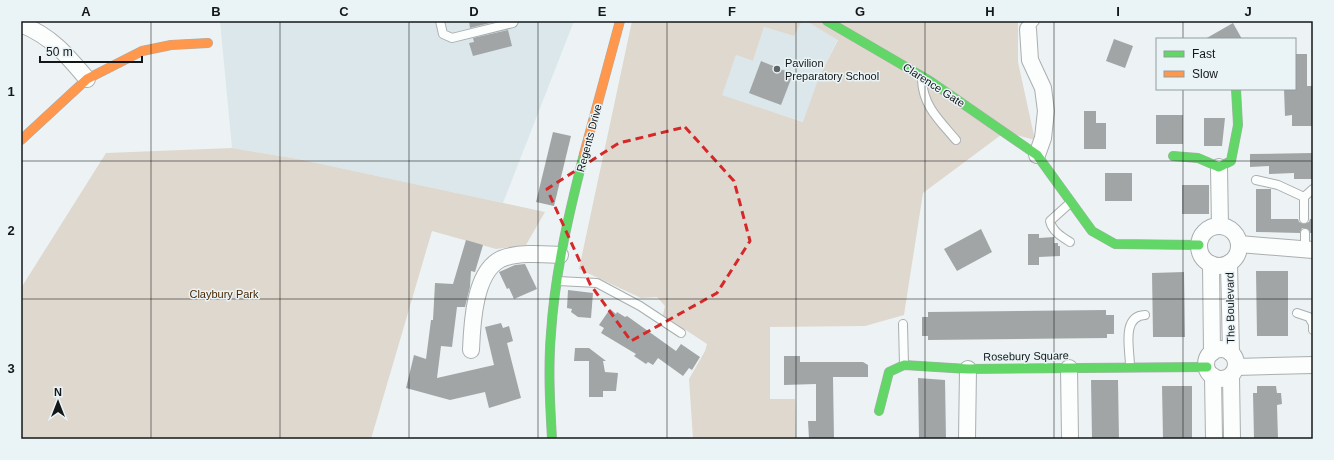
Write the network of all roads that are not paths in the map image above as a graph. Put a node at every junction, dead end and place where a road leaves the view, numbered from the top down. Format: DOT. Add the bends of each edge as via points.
graph roads {
  1 [pos="440,21"];
  2 [pos="514,21"];
  3 [pos="620,21"];
  4 [pos="827,21"];
  5 [pos="21,24"];
  6 [pos="1032,25"];
  7 [pos="208,43"];
  8 [pos="922,77"];
  9 [pos="87,79"];
  10 [pos="1236,90"];
  11 [pos="21,140"];
  12 [pos="956,140"];
  13 [pos="1036,155"];
  14 [pos="1174,156"];
  15 [pos="1219,167"];
  16 [pos="1256,180"];
  17 [pos="1313,189"];
  18 [pos="1304,197"];
  19 [pos="1070,203"];
  20 [pos="1304,218"];
  21 [pos="1220,226"];
  22 [pos="1305,233"];
  23 [pos="1070,242"];
  24 [pos="1199,244"];
  25 [pos="1239,244"];
  26 [pos="1309,250"];
  27 [pos="560,255"];
  28 [pos="1229,263"];
  29 [pos="1210,264"];
  30 [pos="557,281"];
  31 [pos="1297,313"];
  32 [pos="1144,315"];
  33 [pos="903,324"];
  34 [pos="1313,330"];
  35 [pos="681,333"];
  36 [pos="471,350"];
  37 [pos="904,365"];
  38 [pos="1210,365"];
  39 [pos="1233,365"];
  40 [pos="1313,365"];
  41 [pos="1130,367"];
  42 [pos="1069,368"];
  43 [pos="968,369"];
  44 [pos="879,411"];
  45 [pos="552,439"];
  46 [pos="967,439"];
  47 [pos="1070,439"];
  48 [pos="1214,439"];
  49 [pos="1232,439"];
  1 -- 2 [label="lane" via="443,34 452,38"];
  3 -- 27 [label="street, Regents Drive"];
  4 -- 8 [label="street, Clarence Gate"];
  5 -- 9 [label="street" via="60,47"];
  6 -- 13 [label="street" via="1030,60 1043,88 1046,111 1043,138"];
  7 -- 9 [label="street" via="171,45 142,51"];
  8 -- 12 [label="lane" via="924,98"];
  8 -- 13 [label="street, Clarence Gate"];
  9 -- 11 [label="street"];
  10 -- 15 [label="street" via="1236,144 1231,161"];
  13 -- 19 [label="street, Clarence Gate"];
  14 -- 15 [label="street" via="1198,158"];
  15 -- 21 [label="street"];
  16 -- 18 [label="lane" via="1278,185"];
  17 -- 18 [label="lane"];
  18 -- 20 [label="lane"];
  19 -- 23 [label="lane" via="1050,221 1051,226 1061,237"];
  19 -- 24 [label="street, Clarence Gate" via="1092,231 1115,244"];
  21 -- 24 [label="street" via="1206,231"];
  21 -- 25 [label="street" via="1235,234"];
  22 -- 26 [label="lane"];
  24 -- 29 [label="street" via="1201,254"];
  25 -- 26 [label="street"];
  25 -- 28 [label="street" via="1238,254"];
  27 -- 30 [label="street, Regents Drive"];
  27 -- 36 [label="street" via="527,254 500,259 485,274 473,314"];
  28 -- 29 [label="street" via="1222,266"];
  28 -- 39 [label="street, The Boulevard"];
  29 -- 38 [label="street, The Boulevard"];
  30 -- 35 [label="lane" via="597,284 640,306"];
  30 -- 45 [label="street, Regents Drive" via="548,373"];
  31 -- 34 [label="lane" via="1309,317"];
  32 -- 41 [label="lane" via="1134,318 1129,326"];
  33 -- 37 [label="lane"];
  37 -- 43 [label="street, Rosebury Square"];
  37 -- 44 [label="street" via="889,372"];
  38 -- 39 [label="street" via="1223,379"];
  38 -- 39 [label="street" via="1219,349"];
  38 -- 41 [label="street, Rosebury Square"];
  38 -- 48 [label="street, The Boulevard"];
  39 -- 40 [label="street"];
  39 -- 49 [label="street, The Boulevard"];
  41 -- 42 [label="street, Rosebury Square"];
  42 -- 43 [label="street, Rosebury Square"];
  42 -- 47 [label="street"];
  43 -- 46 [label="street"];
}
